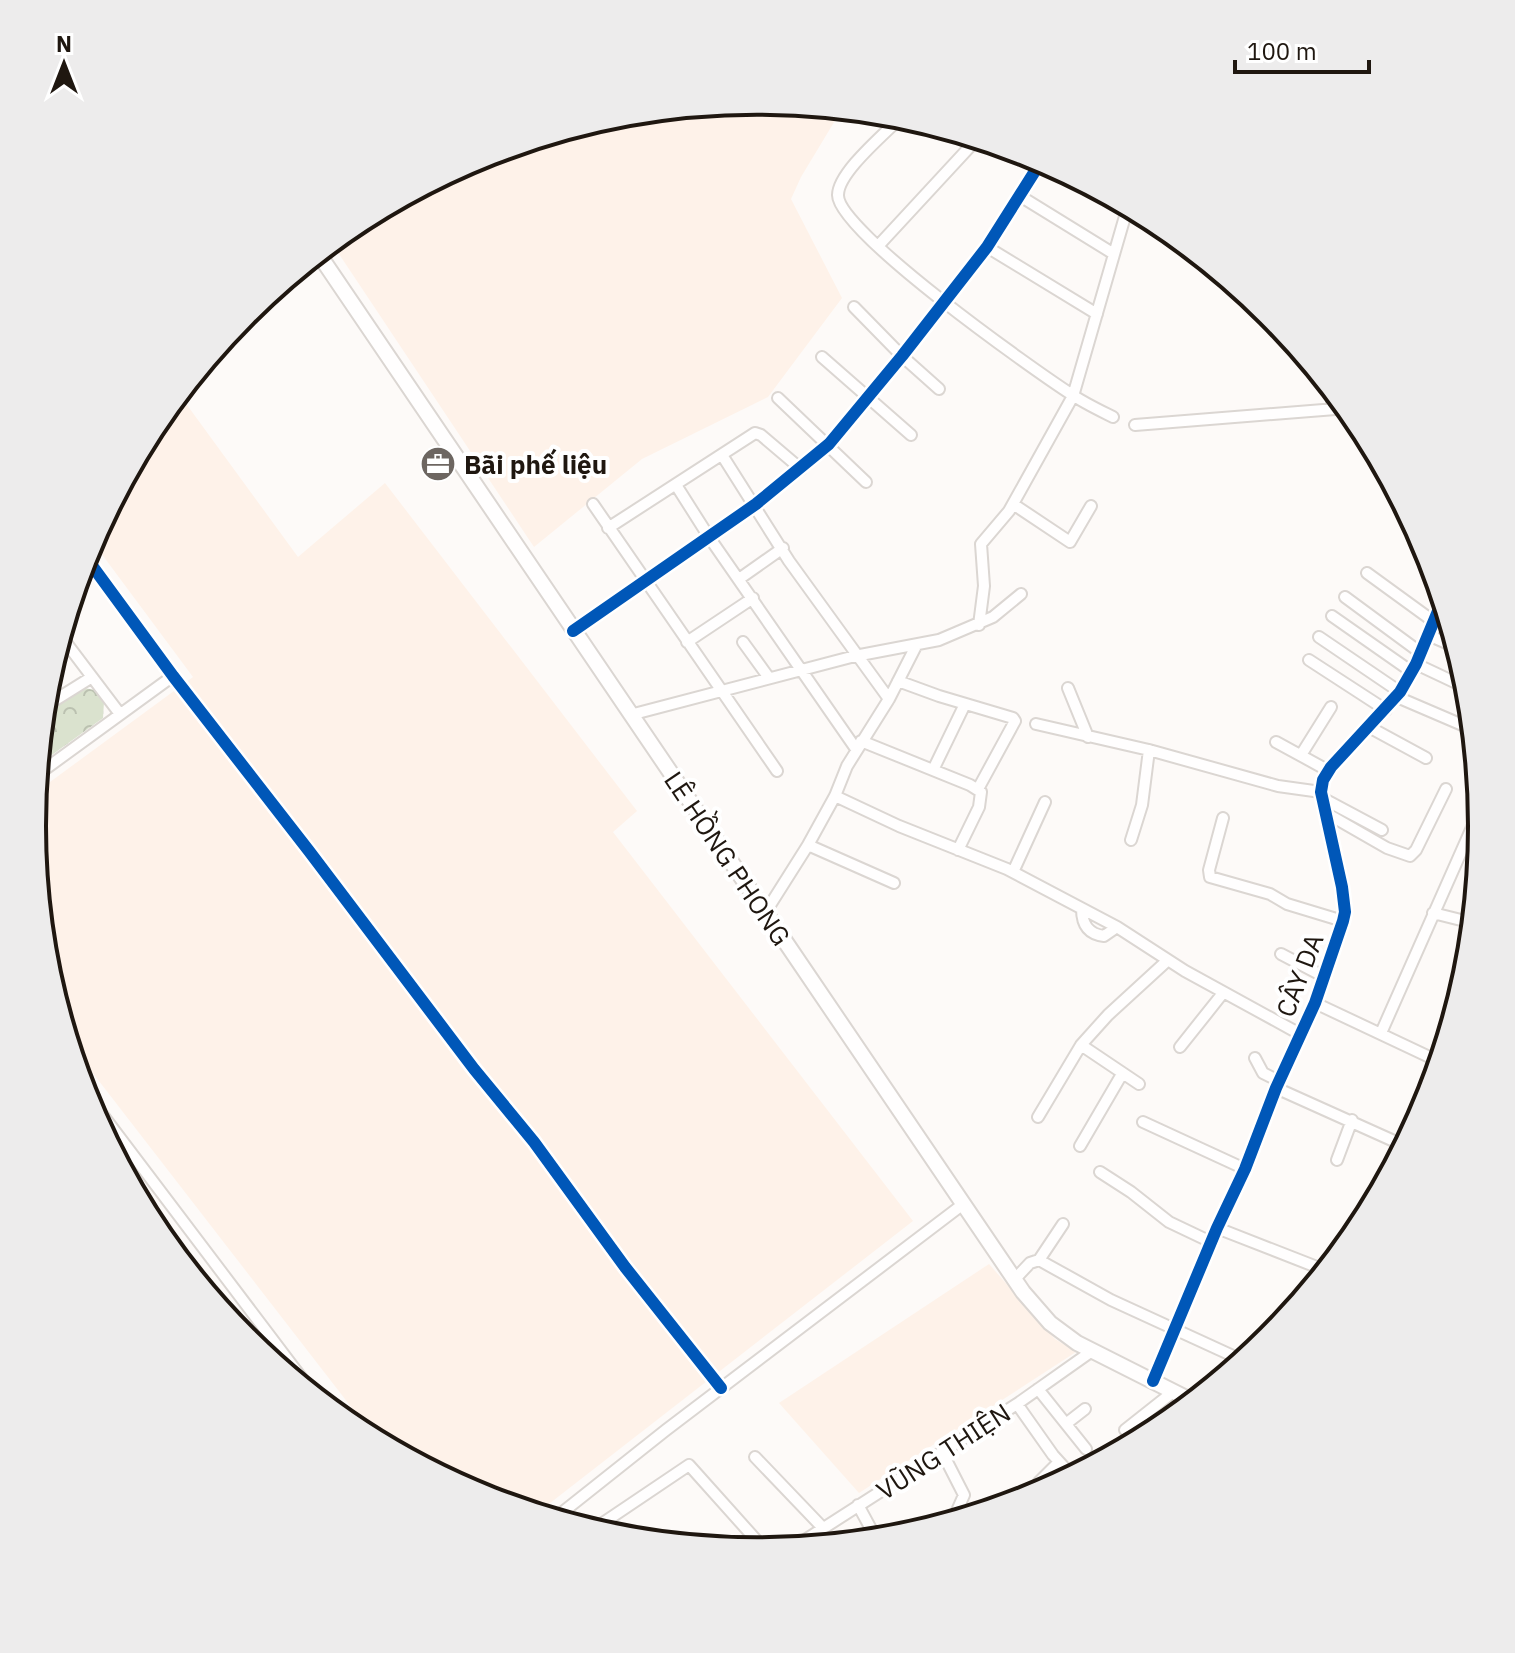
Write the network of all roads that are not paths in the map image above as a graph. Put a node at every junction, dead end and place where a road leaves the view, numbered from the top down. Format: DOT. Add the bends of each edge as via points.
graph roads {
  1 [pos="890,128"];
  2 [pos="969,148"];
  3 [pos="1035,171"];
  4 [pos="1020,196"];
  5 [pos="1125,217"];
  6 [pos="878,246"];
  7 [pos="987,247"];
  8 [pos="1114,254"];
  9 [pos="324,262"];
  10 [pos="943,302"];
  11 [pos="854,307"];
  12 [pos="1097,314"];
  13 [pos="902,356"];
  14 [pos="822,357"];
  15 [pos="939,389"];
  16 [pos="868,395"];
  17 [pos="1073,396"];
  18 [pos="778,398"];
  19 [pos="1332,408"];
  20 [pos="1113,417"];
  21 [pos="1135,425"];
  22 [pos="911,435"];
  23 [pos="829,444"];
  24 [pos="722,455"];
  25 [pos="801,469"];
  26 [pos="866,482"];
  27 [pos="676,485"];
  28 [pos="593,504"];
  29 [pos="756,504"];
  30 [pos="1013,504"];
  31 [pos="1091,506"];
  32 [pos="608,528"];
  33 [pos="709,537"];
  34 [pos="783,548"];
  35 [pos="95,569"];
  36 [pos="1367,573"];
  37 [pos="739,579"];
  38 [pos="646,581"];
  39 [pos="1021,594"];
  40 [pos="1345,597"];
  41 [pos="753,598"];
  42 [pos="1436,614"];
  43 [pos="1332,616"];
  44 [pos="1433,621"];
  45 [pos="979,625"];
  46 [pos="573,631"];
  47 [pos="1428,635"];
  48 [pos="1319,637"];
  49 [pos="687,642"];
  50 [pos="743,642"];
  51 [pos="1445,642"];
  52 [pos="916,646"];
  53 [pos="69,647"];
  54 [pos="1421,653"];
  55 [pos="855,656"];
  56 [pos="1309,660"];
  57 [pos="1414,668"];
  58 [pos="803,669"];
  59 [pos="173,676"];
  60 [pos="92,677"];
  61 [pos="769,678"];
  62 [pos="898,681"];
  63 [pos="1454,683"];
  64 [pos="1068,688"];
  65 [pos="720,690"];
  66 [pos="1399,695"];
  67 [pos="58,698"];
  68 [pos="889,699"];
  69 [pos="965,704"];
  70 [pos="1331,707"];
  71 [pos="1386,710"];
  72 [pos="120,714"];
  73 [pos="630,715"];
  74 [pos="1036,724"];
  75 [pos="1461,724"];
  76 [pos="1369,727"];
  77 [pos="1088,737"];
  78 [pos="1276,742"];
  79 [pos="859,745"];
  80 [pos="1149,750"];
  81 [pos="1301,755"];
  82 [pos="1426,758"];
  83 [pos="49,766"];
  84 [pos="933,770"];
  85 [pos="777,771"];
  86 [pos="1329,771"];
  87 [pos="978,789"];
  88 [pos="1446,789"];
  89 [pos="1321,795"];
  90 [pos="835,796"];
  91 [pos="1045,802"];
  92 [pos="1326,813"];
  93 [pos="1223,818"];
  94 [pos="1382,830"];
  95 [pos="1469,835"];
  96 [pos="1131,840"];
  97 [pos="1466,841"];
  98 [pos="808,845"];
  99 [pos="958,850"];
  100 [pos="1013,872"];
  101 [pos="894,883"];
  102 [pos="1082,909"];
  103 [pos="765,913"];
  104 [pos="1433,913"];
  105 [pos="1463,920"];
  106 [pos="1343,921"];
  107 [pos="1117,927"];
  108 [pos="1281,954"];
  109 [pos="1168,960"];
  110 [pos="1325,977"];
  111 [pos="1223,993"];
  112 [pos="1315,1003"];
  113 [pos="1381,1033"];
  114 [pos="1300,1034"];
  115 [pos="1081,1045"];
  116 [pos="1180,1047"];
  117 [pos="1430,1057"];
  118 [pos="1255,1058"];
  119 [pos="1122,1074"];
  120 [pos="1139,1084"];
  121 [pos="1278,1085"];
  122 [pos="1038,1117"];
  123 [pos="1352,1120"];
  124 [pos="1143,1122"];
  125 [pos="114,1130"];
  126 [pos="1396,1141"];
  127 [pos="1080,1146"];
  128 [pos="1337,1160"];
  129 [pos="1245,1169"];
  130 [pos="1100,1172"];
  131 [pos="962,1205"];
  132 [pos="1063,1224"];
  133 [pos="1217,1228"];
  134 [pos="1211,1242"];
  135 [pos="1039,1260"];
  136 [pos="1316,1267"];
  137 [pos="1014,1280"];
  138 [pos="1174,1331"];
  139 [pos="1092,1351"];
  140 [pos="1232,1356"];
  141 [pos="290,1363"];
  142 [pos="1153,1381"];
  143 [pos="721,1388"];
  144 [pos="1038,1389"];
  145 [pos="1173,1392"];
  146 [pos="1183,1397"];
  147 [pos="1017,1404"];
  148 [pos="1085,1409"];
  149 [pos="1067,1423"];
  150 [pos="1125,1430"];
  151 [pos="1086,1449"];
  152 [pos="942,1452"];
  153 [pos="755,1457"];
  154 [pos="1059,1462"];
  155 [pos="1065,1468"];
  156 [pos="1043,1478"];
  157 [pos="858,1505"];
  158 [pos="958,1509"];
  159 [pos="564,1511"];
  160 [pos="606,1521"];
  161 [pos="823,1528"];
  162 [pos="871,1528"];
  163 [pos="812,1535"];
  164 [pos="754,1538"];
  1 -- 6 [label="street" via="839,185 840,208"];
  2 -- 6 [label="street"];
  3 -- 4 [label="street"];
  4 -- 7 [label="street"];
  4 -- 8 [label="street"];
  5 -- 8 [label="street"];
  6 -- 10 [label="street"];
  7 -- 10 [label="street"];
  7 -- 12 [label="street"];
  8 -- 12 [label="street"];
  9 -- 46 [label="main road, LÊ HỒNG PHONG"];
  10 -- 13 [label="street"];
  10 -- 17 [label="street"];
  11 -- 13 [label="street"];
  12 -- 17 [label="street"];
  13 -- 15 [label="street"];
  13 -- 16 [label="street"];
  14 -- 16 [label="street"];
  16 -- 22 [label="street"];
  16 -- 23 [label="street"];
  17 -- 20 [label="street"];
  17 -- 30 [label="street"];
  18 -- 23 [label="street"];
  19 -- 21 [label="street"];
  23 -- 25 [label="street"];
  23 -- 26 [label="street"];
  24 -- 25 [label="street" via="758,434"];
  24 -- 27 [label="street"];
  24 -- 29 [label="street"];
  25 -- 29 [label="street"];
  27 -- 32 [label="street"];
  27 -- 33 [label="street"];
  28 -- 32 [label="street"];
  29 -- 33 [label="street"];
  29 -- 34 [label="street"];
  30 -- 31 [label="street" via="1070,542"];
  30 -- 45 [label="street" via="981,544"];
  32 -- 38 [label="street"];
  33 -- 37 [label="street"];
  33 -- 38 [label="street"];
  34 -- 37 [label="street"];
  34 -- 55 [label="street"];
  35 -- 59 [label="street"];
  36 -- 44 [label="street"];
  37 -- 41 [label="street"];
  38 -- 46 [label="street"];
  38 -- 49 [label="street"];
  39 -- 45 [label="street"];
  40 -- 54 [label="street"];
  41 -- 49 [label="street"];
  41 -- 58 [label="street"];
  42 -- 44 [label="street"];
  43 -- 57 [label="street"];
  44 -- 47 [label="street"];
  45 -- 52 [label="street"];
  46 -- 73 [label="main road, LÊ HỒNG PHONG"];
  47 -- 51 [label="street"];
  47 -- 54 [label="street"];
  48 -- 66 [label="street"];
  49 -- 65 [label="street"];
  50 -- 61 [label="street"];
  52 -- 55 [label="street"];
  52 -- 62 [label="street"];
  53 -- 60 [label="street"];
  54 -- 57 [label="street"];
  55 -- 58 [label="street"];
  55 -- 68 [label="street"];
  56 -- 71 [label="street"];
  57 -- 63 [label="street"];
  57 -- 66 [label="street"];
  58 -- 61 [label="street"];
  58 -- 79 [label="street"];
  59 -- 72 [label="street"];
  59 -- 143 [label="street"];
  60 -- 67 [label="street"];
  60 -- 72 [label="street"];
  61 -- 65 [label="street"];
  62 -- 68 [label="street"];
  62 -- 69 [label="street"];
  64 -- 77 [label="street"];
  65 -- 73 [label="street"];
  65 -- 85 [label="street"];
  66 -- 71 [label="street"];
  66 -- 75 [label="street"];
  68 -- 79 [label="street"];
  69 -- 84 [label="street"];
  69 -- 87 [label="street" via="1015,721"];
  70 -- 81 [label="street"];
  71 -- 76 [label="street"];
  72 -- 83 [label="street"];
  73 -- 103 [label="main road, LÊ HỒNG PHONG"];
  74 -- 77 [label="street"];
  76 -- 82 [label="street"];
  76 -- 86 [label="street"];
  77 -- 80 [label="street"];
  78 -- 81 [label="street"];
  79 -- 84 [label="street"];
  79 -- 90 [label="street"];
  80 -- 89 [label="street"];
  80 -- 96 [label="street"];
  81 -- 86 [label="street"];
  84 -- 87 [label="street"];
  86 -- 89 [label="street"];
  87 -- 99 [label="street" via="980,802"];
  88 -- 92 [label="street" via="1410,856"];
  89 -- 92 [label="street, CÂY DA"];
  89 -- 94 [label="street"];
  90 -- 98 [label="street"];
  90 -- 99 [label="street"];
  91 -- 100 [label="street"];
  92 -- 106 [label="street, CÂY DA" via="1342,887"];
  93 -- 106 [label="street" via="1210,877"];
  95 -- 97 [label="street"];
  97 -- 104 [label="street"];
  98 -- 101 [label="street"];
  98 -- 103 [label="street"];
  99 -- 100 [label="street"];
  100 -- 102 [label="street"];
  102 -- 107 [label="street"];
  102 -- 107 [label="street" via="1083,922 1096,935"];
  103 -- 131 [label="main road, LÊ HỒNG PHONG"];
  104 -- 105 [label="street"];
  104 -- 113 [label="street"];
  106 -- 110 [label="street, CÂY DA"];
  107 -- 109 [label="street"];
  108 -- 110 [label="street"];
  109 -- 111 [label="street"];
  109 -- 115 [label="street"];
  110 -- 112 [label="street, CÂY DA"];
  111 -- 114 [label="street"];
  111 -- 116 [label="street"];
  112 -- 113 [label="street"];
  112 -- 114 [label="street, CÂY DA"];
  113 -- 117 [label="street"];
  114 -- 121 [label="street, CÂY DA"];
  115 -- 119 [label="street"];
  115 -- 122 [label="street"];
  118 -- 121 [label="street"];
  119 -- 120 [label="street"];
  119 -- 127 [label="street"];
  121 -- 123 [label="street"];
  121 -- 129 [label="street, CÂY DA"];
  123 -- 126 [label="street"];
  123 -- 128 [label="street"];
  124 -- 129 [label="street"];
  125 -- 141 [label="street"];
  129 -- 133 [label="street, CÂY DA"];
  130 -- 134 [label="street" via="1169,1222"];
  131 -- 137 [label="main road, LÊ HỒNG PHONG"];
  131 -- 143 [label="street"];
  132 -- 135 [label="street"];
  133 -- 134 [label="street, CÂY DA"];
  133 -- 136 [label="street"];
  134 -- 138 [label="street, CÂY DA"];
  135 -- 137 [label="street"];
  135 -- 138 [label="street"];
  137 -- 139 [label="main road, LÊ HỒNG PHONG" via="1050,1323"];
  138 -- 140 [label="street"];
  138 -- 142 [label="street, CÂY DA"];
  139 -- 142 [label="main road, LÊ HỒNG PHONG"];
  139 -- 144 [label="street, VŨNG THIỆN"];
  142 -- 145 [label="main road, LÊ HỒNG PHONG"];
  143 -- 159 [label="street"];
  144 -- 147 [label="street, VŨNG THIỆN"];
  144 -- 149 [label="street"];
  145 -- 146 [label="main road, LÊ HỒNG PHONG"];
  145 -- 150 [label="street"];
  147 -- 152 [label="street, VŨNG THIỆN"];
  147 -- 154 [label="street"];
  148 -- 149 [label="street"];
  149 -- 151 [label="street"];
  152 -- 157 [label="street, VŨNG THIỆN"];
  152 -- 158 [label="street" via="964,1495"];
  153 -- 161 [label="street"];
  154 -- 155 [label="street"];
  154 -- 156 [label="street"];
  157 -- 161 [label="street, VŨNG THIỆN"];
  157 -- 162 [label="street"];
  160 -- 164 [label="street" via="689,1465"];
  161 -- 163 [label="street, VŨNG THIỆN"];
}
